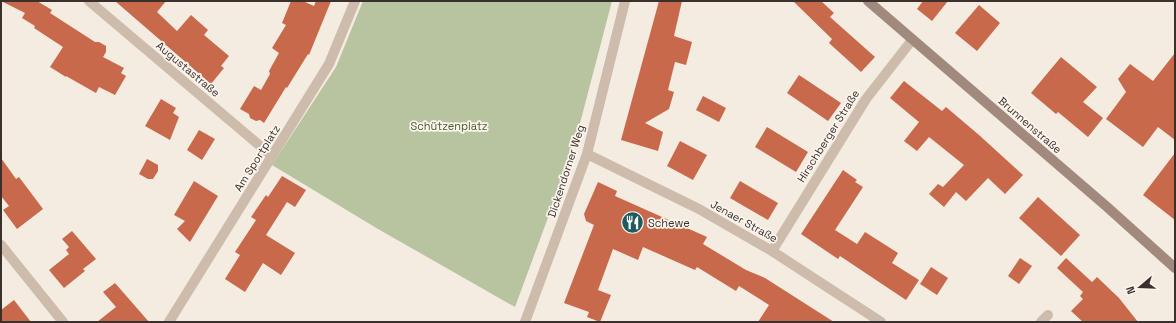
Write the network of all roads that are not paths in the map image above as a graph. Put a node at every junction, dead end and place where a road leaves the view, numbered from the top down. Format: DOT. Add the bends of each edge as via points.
graph roads {
  1 [pos="89,1"];
  2 [pos="355,1"];
  3 [pos="625,1"];
  4 [pos="868,1"];
  5 [pos="912,40"];
  6 [pos="587,154"];
  7 [pos="272,156"];
  8 [pos="1,245"];
  9 [pos="772,250"];
  10 [pos="1175,268"];
  11 [pos="63,322"];
  12 [pos="169,322"];
  13 [pos="525,322"];
  14 [pos="881,322"];
  1 -- 7 [label="street, Augustastraße"];
  2 -- 7 [label="street, Am Sportplatz" via="329,64"];
  3 -- 6 [label="street, Dickendorner Weg"];
  4 -- 5 [label="street, Brunnenstraße"];
  5 -- 9 [label="street, Hirschberger Straße" via="866,99"];
  5 -- 10 [label="street, Brunnenstraße"];
  6 -- 9 [label="street, Jenaer Straße" via="699,209"];
  6 -- 13 [label="street, Dickendorner Weg"];
  7 -- 12 [label="street, Am Sportplatz"];
  8 -- 11 [label="street"];
  9 -- 14 [label="street, Jenaer Straße"];
}
